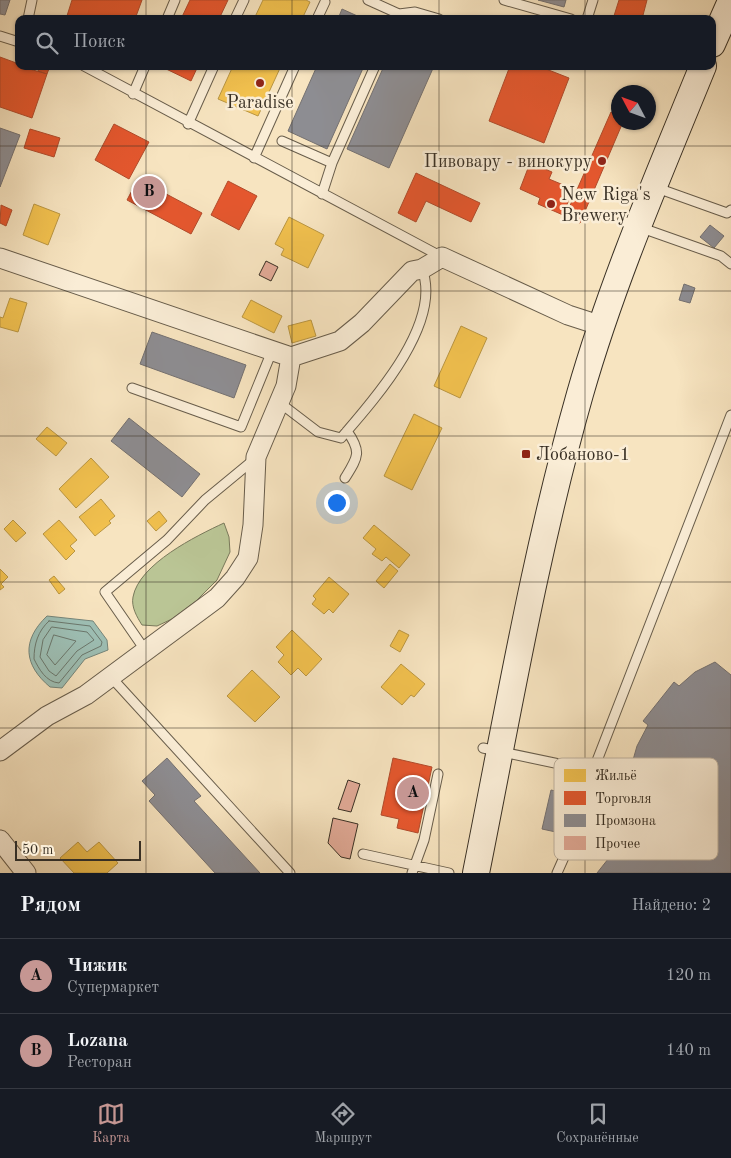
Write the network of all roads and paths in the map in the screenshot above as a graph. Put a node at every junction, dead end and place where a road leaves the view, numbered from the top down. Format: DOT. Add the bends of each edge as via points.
graph roads {
  1 [pos="32,0"];
  2 [pos="175,0"];
  3 [pos="244,0"];
  4 [pos="368,0"];
  5 [pos="504,0"];
  6 [pos="593,0"];
  7 [pos="713,0"];
  8 [pos="325,2"];
  9 [pos="731,2"];
  10 [pos="29,15"];
  11 [pos="169,15"];
  12 [pos="237,15"];
  13 [pos="319,15"];
  14 [pos="396,15"];
  15 [pos="402,15"];
  16 [pos="427,15"];
  17 [pos="557,15"];
  18 [pos="588,15"];
  19 [pos="707,15"];
  20 [pos="716,35"];
  21 [pos="0,36"];
  22 [pos="15,41"];
  23 [pos="91,70"];
  24 [pos="144,70"];
  25 [pos="212,70"];
  26 [pos="294,70"];
  27 [pos="373,70"];
  28 [pos="683,70"];
  29 [pos="701,70"];
  30 [pos="133,94"];
  31 [pos="188,124"];
  32 [pos="282,141"];
  33 [pos="254,158"];
  34 [pos="332,163"];
  35 [pos="654,187"];
  36 [pos="322,194"];
  37 [pos="731,210"];
  38 [pos="630,224"];
  39 [pos="442,257"];
  40 [pos="0,258"];
  41 [pos="731,264"];
  42 [pos="422,269"];
  43 [pos="594,324"];
  44 [pos="272,351"];
  45 [pos="291,357"];
  46 [pos="132,388"];
  47 [pos="280,403"];
  48 [pos="731,415"];
  49 [pos="347,431"];
  50 [pos="256,457"];
  51 [pos="345,478"];
  52 [pos="145,650"];
  53 [pos="110,676"];
  54 [pos="492,749"];
  55 [pos="0,750"];
  56 [pos="598,758"];
  57 [pos="554,763"];
  58 [pos="438,774"];
  59 [pos="0,840"];
  60 [pos="362,854"];
  61 [pos="563,860"];
  62 [pos="413,869"];
  63 [pos="26,873"];
  64 [pos="290,873"];
  65 [pos="449,873"];
  66 [pos="458,873"];
  67 [pos="476,873"];
  68 [pos="558,873"];
  1 -- 10 [label="lane"];
  2 -- 11 [label="lane"];
  3 -- 12 [label="lane"];
  4 -- 14 [label="lane"];
  5 -- 17 [label="lane"];
  6 -- 18 [label="lane"];
  7 -- 19 [label="main road"];
  8 -- 13 [label="lane"];
  9 -- 20 [label="main road"];
  15 -- 16 [label="lane" via="415,12"];
  21 -- 22 [label="lane"];
  23 -- 30 [label="lane"];
  24 -- 30 [label="lane"];
  25 -- 31 [label="lane"];
  26 -- 33 [label="lane"];
  27 -- 34 [label="lane"];
  28 -- 38 [label="main road"];
  29 -- 35 [label="main road"];
  30 -- 31 [label="lane"];
  31 -- 33 [label="lane"];
  32 -- 34 [label="lane"];
  33 -- 36 [label="lane"];
  34 -- 36 [label="lane"];
  35 -- 37 [label="lane" via="727,213"];
  35 -- 38 [label="main road"];
  36 -- 39 [label="lane"];
  38 -- 41 [label="lane" via="721,256"];
  38 -- 43 [label="main road"];
  39 -- 42 [label="street"];
  39 -- 43 [label="street"];
  40 -- 44 [label="street"];
  42 -- 45 [label="street" via="412,271 340,341"];
  42 -- 49 [label="lane" via="427,281 424,308 410,345 384,388"];
  43 -- 54 [label="main road" via="553,429 522,550"];
  44 -- 45 [label="street"];
  44 -- 46 [label="lane" via="241,427"];
  45 -- 47 [label="street"];
  47 -- 49 [label="lane" via="318,432 341,438"];
  47 -- 50 [label="street"];
  48 -- 56 [label="lane"];
  49 -- 51 [label="lane" via="357,444 357,459"];
  50 -- 52 [label="street" via="248,558 217,598"];
  50 -- 52 [label="lane" via="205,500 167,540 105,592"];
  52 -- 53 [label="street"];
  53 -- 55 [label="street"];
  53 -- 64 [label="lane"];
  54 -- 57 [label="lane"];
  54 -- 66 [label="main road"];
  54 -- 67 [label="main road"];
  58 -- 62 [label="lane" via="424,840"];
  59 -- 63 [label="street"];
  60 -- 62 [label="lane"];
  61 -- 68 [label="lane"];
  62 -- 65 [label="lane"];
}
